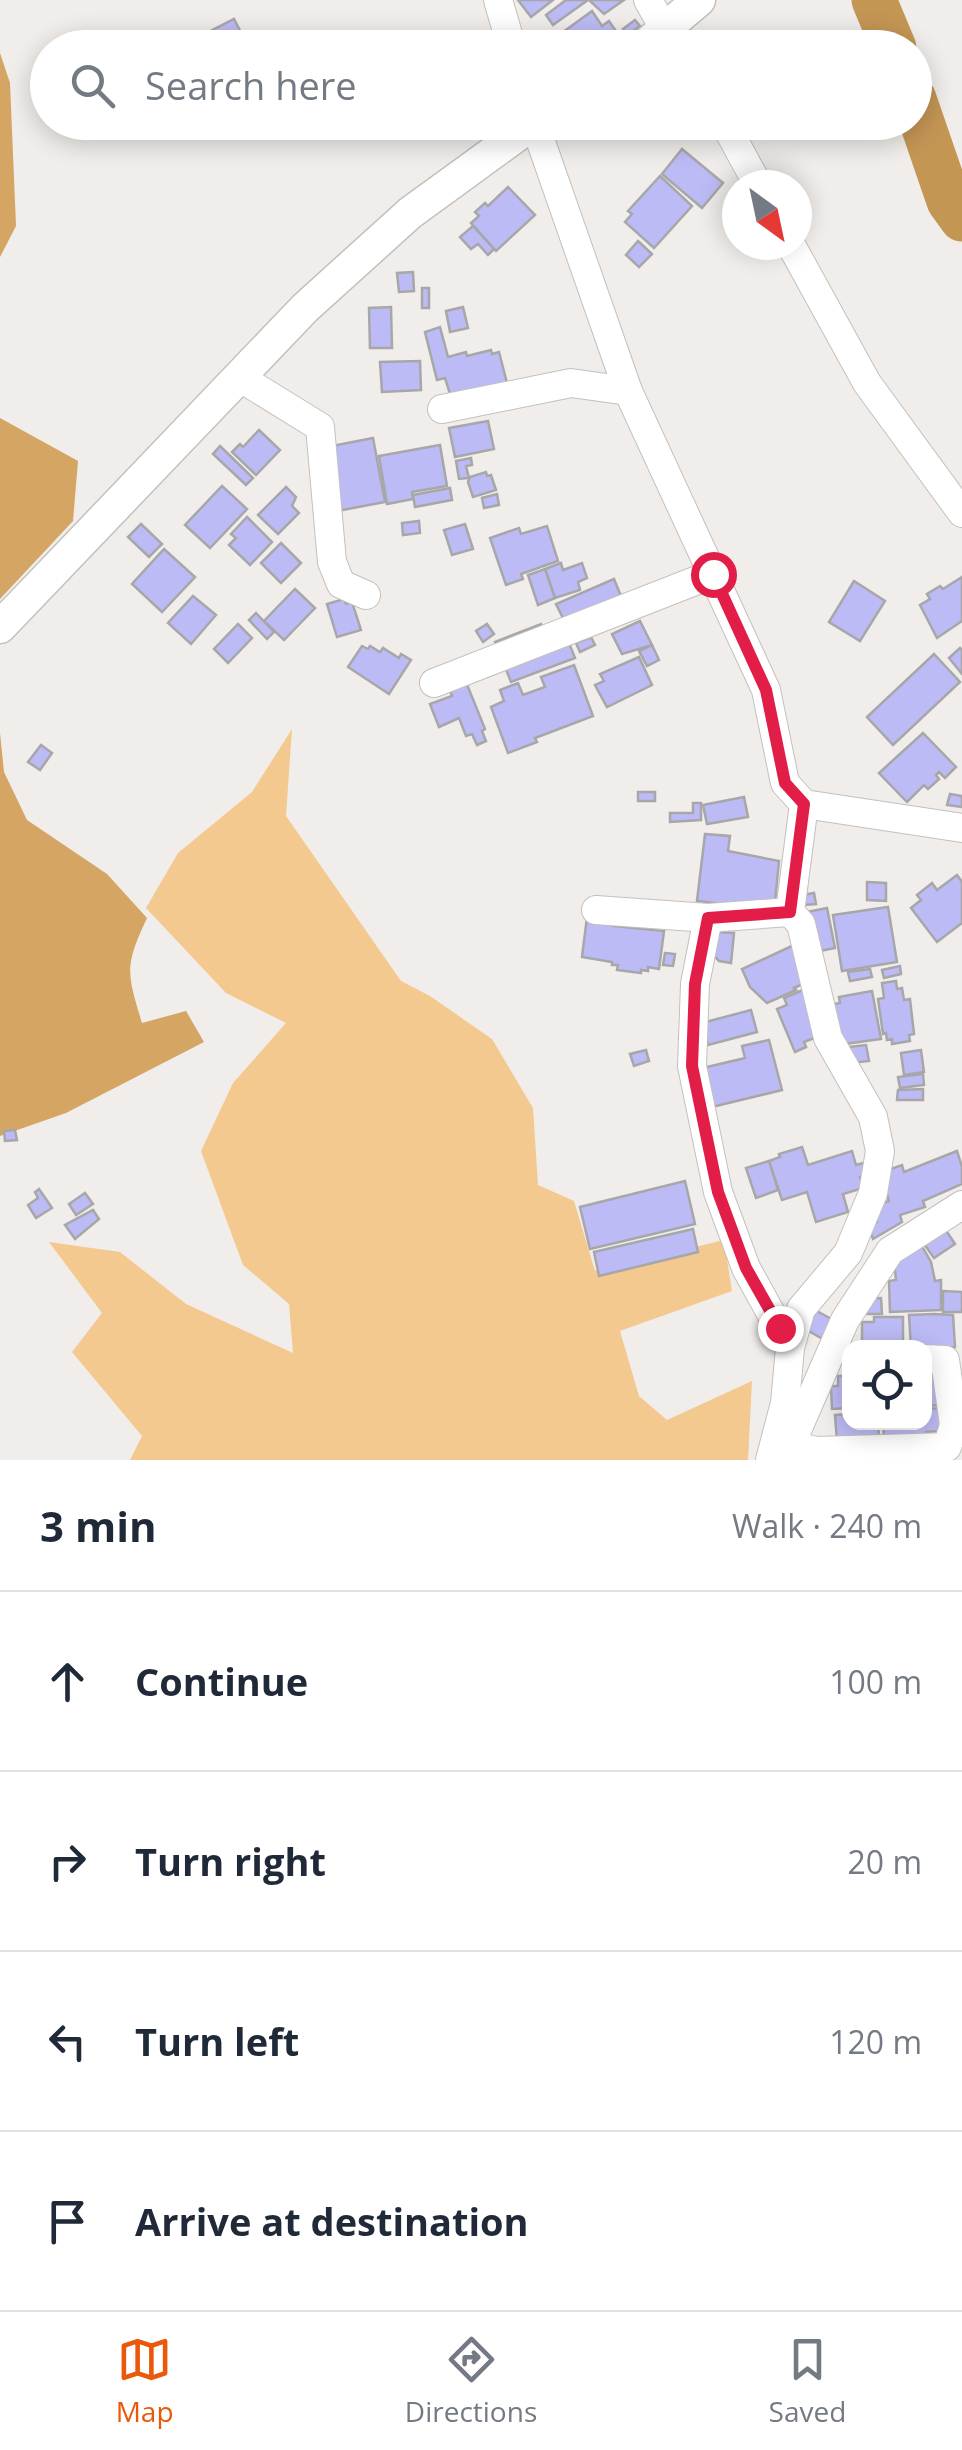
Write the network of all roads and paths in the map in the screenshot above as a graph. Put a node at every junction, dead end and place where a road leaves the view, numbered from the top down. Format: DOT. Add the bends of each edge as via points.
graph roads {
  1 [pos="498,0"];
  2 [pos="648,0"];
  3 [pos="700,0"];
  4 [pos="507,30"];
  5 [pos="657,30"];
  6 [pos="671,30"];
  7 [pos="511,140"];
  8 [pos="540,140"];
  9 [pos="734,140"];
  10 [pos="750,170"];
  11 [pos="799,260"];
  12 [pos="239,377"];
  13 [pos="628,391"];
  14 [pos="442,409"];
  15 [pos="962,513"];
  16 [pos="713,574"];
  17 [pos="366,595"];
  18 [pos="0,627"];
  19 [pos="434,682"];
  20 [pos="804,804"];
  21 [pos="962,828"];
  22 [pos="596,910"];
  23 [pos="790,912"];
  24 [pos="708,918"];
  25 [pos="962,1205"];
  26 [pos="790,1348"];
  27 [pos="839,1358"];
  28 [pos="932,1360"];
  29 [pos="782,1455"];
  1 -- 4 [label="street"];
  2 -- 5 [label="street"];
  3 -- 6 [label="street"];
  7 -- 12 [label="street" via="410,213"];
  8 -- 13 [label="street"];
  9 -- 10 [label="street"];
  11 -- 15 [label="street" via="867,384"];
  12 -- 17 [label="street" via="320,426 332,562 341,584"];
  12 -- 18 [label="street"];
  13 -- 14 [label="street" via="571,383"];
  13 -- 16 [label="street"];
  16 -- 19 [label="street"];
  16 -- 20 [label="street" via="766,690 785,783"];
  20 -- 21 [label="street"];
  20 -- 23 [label="street"];
  22 -- 24 [label="street"];
  23 -- 24 [label="street"];
  23 -- 26 [label="street" via="801,924 828,1038 873,1117 880,1152 873,1193 848,1253 802,1309"];
  24 -- 26 [label="street" via="695,984 692,1066 718,1192 746,1268"];
  25 -- 27 [label="street" via="890,1251 844,1320"];
  26 -- 29 [label="street"];
  27 -- 29 [label="street"];
  28 -- 29 [label="street" via="945,1360 954,1424 947,1447"];
}
